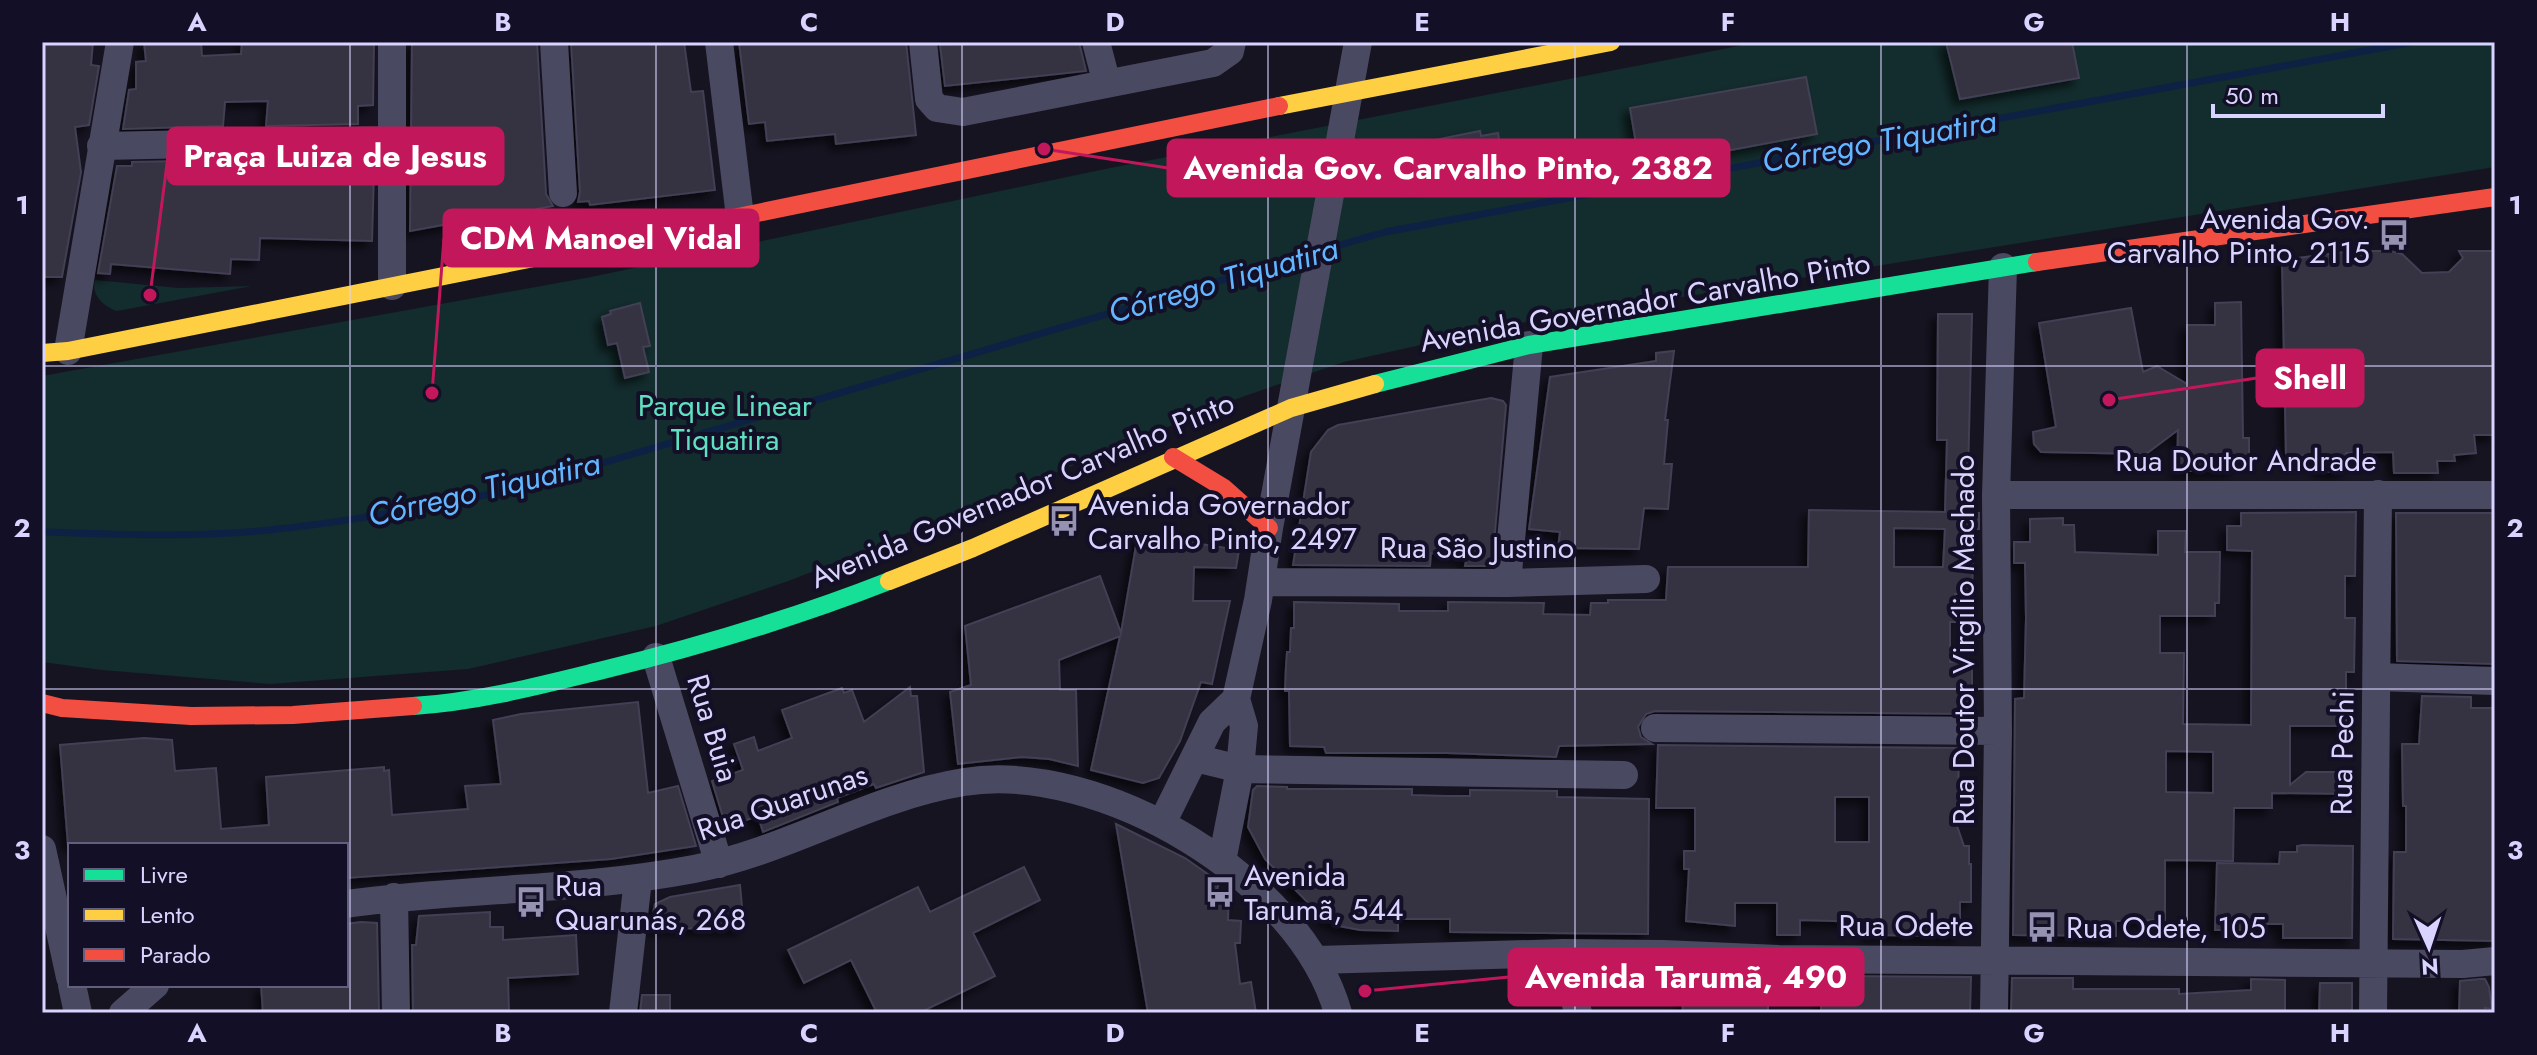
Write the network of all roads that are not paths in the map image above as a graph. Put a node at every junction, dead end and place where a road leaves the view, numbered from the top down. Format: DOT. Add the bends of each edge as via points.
graph roads {
  1 [pos="120,42"];
  2 [pos="392,42"];
  3 [pos="554,42"];
  4 [pos="719,42"];
  5 [pos="923,42"];
  6 [pos="1096,42"];
  7 [pos="1232,42"];
  8 [pos="1358,42"];
  9 [pos="1611,42"];
  10 [pos="1107,84"];
  11 [pos="1351,91"];
  12 [pos="393,140"];
  13 [pos="101,146"];
  14 [pos="563,193"];
  15 [pos="2495,197"];
  16 [pos="740,217"];
  17 [pos="2003,267"];
  18 [pos="392,286"];
  19 [pos="1529,345"];
  20 [pos="55,352"];
  21 [pos="1291,408"];
  22 [pos="1173,457"];
  23 [pos="2378,494"];
  24 [pos="1996,495"];
  25 [pos="2495,495"];
  26 [pos="1269,528"];
  27 [pos="1646,579"];
  28 [pos="1261,582"];
  29 [pos="1507,583"];
  30 [pos="656,657"];
  31 [pos="2377,677"];
  32 [pos="2495,681"];
  33 [pos="1236,699"];
  34 [pos="52,706"];
  35 [pos="1655,728"];
  36 [pos="42,731"];
  37 [pos="1998,731"];
  38 [pos="1195,758"];
  39 [pos="1240,769"];
  40 [pos="1624,775"];
  41 [pos="1162,823"];
  42 [pos="42,849"];
  43 [pos="1222,861"];
  44 [pos="719,864"];
  45 [pos="638,879"];
  46 [pos="394,897"];
  47 [pos="348,904"];
  48 [pos="1564,953"];
  49 [pos="1317,960"];
  50 [pos="1995,960"];
  51 [pos="2495,961"];
  52 [pos="2374,962"];
  53 [pos="68,968"];
  54 [pos="72,987"];
  55 [pos="153,987"];
  56 [pos="78,1013"];
  57 [pos="123,1013"];
  58 [pos="396,1013"];
  59 [pos="623,1013"];
  60 [pos="1338,1013"];
  61 [pos="1578,1013"];
  62 [pos="1994,1013"];
  63 [pos="2373,1013"];
  1 -- 13 [label="street"];
  2 -- 12 [label="street"];
  3 -- 14 [label="street"];
  4 -- 16 [label="street"];
  5 -- 10 [label="street" via="929,99 937,108 963,112"];
  6 -- 10 [label="street"];
  7 -- 10 [label="street" via="1230,51 1213,63"];
  8 -- 11 [label="street"];
  9 -- 11 [label="main road"];
  11 -- 16 [label="main road"];
  11 -- 21 [label="street"];
  12 -- 13 [label="street"];
  12 -- 18 [label="street"];
  13 -- 20 [label="street"];
  15 -- 17 [label="main road, Avenida Governador Carvalho Pinto"];
  16 -- 18 [label="main road"];
  17 -- 19 [label="main road, Avenida Governador Carvalho Pinto"];
  17 -- 24 [label="street, Rua Doutor Virgílio Machado"];
  18 -- 20 [label="main road"];
  19 -- 21 [label="main road, Avenida Governador Carvalho Pinto"];
  19 -- 29 [label="street"];
  21 -- 22 [label="main road, Avenida Governador Carvalho Pinto"];
  21 -- 26 [label="street"];
  22 -- 26 [label="main road" via="1225,487"];
  22 -- 30 [label="main road, Avenida Governador Carvalho Pinto" via="973,548 837,601"];
  23 -- 24 [label="street, Rua Doutor Andrade"];
  23 -- 25 [label="street, Rua Doutor Andrade"];
  23 -- 31 [label="street, Rua Pechi"];
  24 -- 37 [label="street, Rua Doutor Virgílio Machado"];
  26 -- 28 [label="street"];
  27 -- 29 [label="street, Rua São Justino"];
  28 -- 29 [label="street, Rua São Justino"];
  28 -- 33 [label="street"];
  30 -- 34 [label="main road, Avenida Governador Carvalho Pinto" via="444,704 191,716"];
  30 -- 44 [label="street, Rua Buia"];
  31 -- 32 [label="street"];
  31 -- 52 [label="street, Rua Pechi"];
  33 -- 38 [label="street" via="1212,722"];
  33 -- 39 [label="street" via="1244,726"];
  34 -- 36 [label="street"];
  35 -- 37 [label="street"];
  37 -- 50 [label="street, Rua Doutor Virgílio Machado"];
  38 -- 39 [label="street"];
  38 -- 41 [label="street"];
  39 -- 40 [label="street"];
  39 -- 43 [label="street"];
  41 -- 43 [label="street, Rua Quarunas"];
  41 -- 44 [label="street, Rua Quarunas" via="1101,797 1033,781 968,781 908,793"];
  42 -- 53 [label="street"];
  43 -- 49 [label="street, Rua Quarunas" via="1296,930"];
  44 -- 45 [label="street, Rua Quarunas"];
  45 -- 46 [label="street, Rua Quarunas"];
  45 -- 59 [label="street"];
  46 -- 47 [label="street, Rua Quarunas"];
  46 -- 58 [label="street"];
  48 -- 49 [label="street, Rua Odete"];
  48 -- 50 [label="street, Rua Odete"];
  48 -- 61 [label="street"];
  49 -- 60 [label="street, Rua Quarunas"];
  50 -- 52 [label="street, Rua Odete"];
  50 -- 62 [label="street, Rua Doutor Virgílio Machado"];
  51 -- 52 [label="street, Rua Odete"];
  52 -- 63 [label="street, Rua Pechi"];
  54 -- 56 [label="street"];
  55 -- 57 [label="street"];
}
